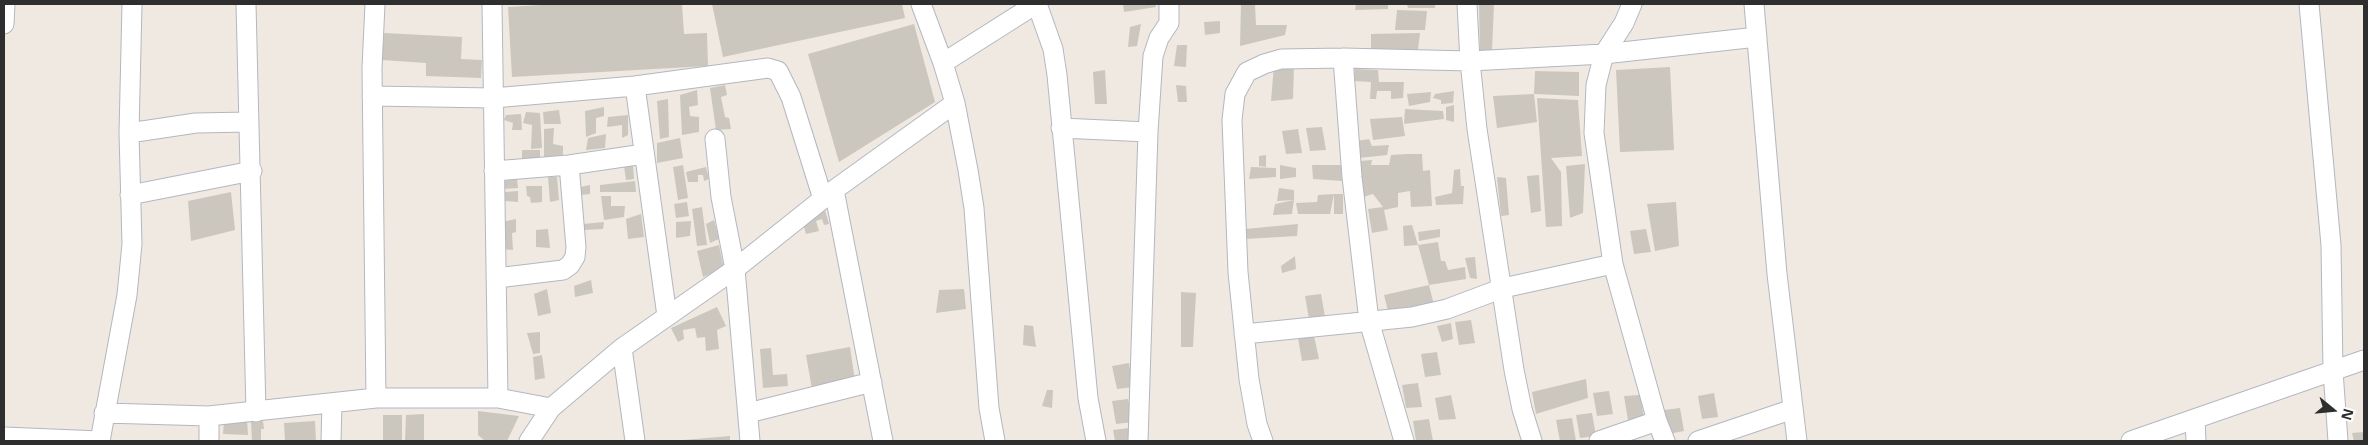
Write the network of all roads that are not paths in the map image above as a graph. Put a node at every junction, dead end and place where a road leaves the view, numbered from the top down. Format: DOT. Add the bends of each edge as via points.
graph roads {
  1 [pos="5,4"];
  2 [pos="132,4"];
  3 [pos="246,4"];
  4 [pos="375,4"];
  5 [pos="492,4"];
  6 [pos="921,4"];
  7 [pos="1036,4"];
  8 [pos="1169,4"];
  9 [pos="1467,4"];
  10 [pos="1632,4"];
  11 [pos="1754,4"];
  12 [pos="2309,4"];
  13 [pos="4,24"];
  14 [pos="1757,37"];
  15 [pos="1604,54"];
  16 [pos="1343,58"];
  17 [pos="1470,61"];
  18 [pos="943,63"];
  19 [pos="635,86"];
  20 [pos="372,96"];
  21 [pos="493,98"];
  22 [pos="955,103"];
  23 [pos="249,122"];
  24 [pos="1061,128"];
  25 [pos="1148,132"];
  26 [pos="130,133"];
  27 [pos="715,140"];
  28 [pos="644,154"];
  29 [pos="569,165"];
  30 [pos="252,172"];
  31 [pos="494,172"];
  32 [pos="130,195"];
  33 [pos="828,195"];
  34 [pos="1613,264"];
  35 [pos="734,269"];
  36 [pos="497,278"];
  37 [pos="1503,288"];
  38 [pos="667,316"];
  39 [pos="1370,321"];
  40 [pos="1244,334"];
  41 [pos="622,348"];
  42 [pos="2364,360"];
  43 [pos="2332,371"];
  44 [pos="872,382"];
  45 [pos="376,398"];
  46 [pos="498,398"];
  47 [pos="332,404"];
  48 [pos="551,408"];
  49 [pos="1793,409"];
  50 [pos="256,412"];
  51 [pos="104,413"];
  52 [pos="748,413"];
  53 [pos="209,416"];
  54 [pos="2194,419"];
  55 [pos="1657,421"];
  56 [pos="4,437"];
  57 [pos="532,439"];
  58 [pos="100,441"];
  59 [pos="209,441"];
  60 [pos="331,441"];
  61 [pos="635,441"];
  62 [pos="750,441"];
  63 [pos="883,441"];
  64 [pos="995,441"];
  65 [pos="1096,441"];
  66 [pos="1138,441"];
  67 [pos="1263,441"];
  68 [pos="1404,441"];
  69 [pos="1532,441"];
  70 [pos="1599,441"];
  71 [pos="1665,441"];
  72 [pos="1698,441"];
  73 [pos="1797,441"];
  74 [pos="2131,441"];
  75 [pos="2196,441"];
  76 [pos="2338,441"];
  1 -- 13 [label="street"];
  2 -- 26 [label="street"];
  3 -- 23 [label="street"];
  4 -- 20 [label="street"];
  5 -- 21 [label="street"];
  6 -- 18 [label="street"];
  7 -- 18 [label="street"];
  7 -- 24 [label="street" via="1053,49"];
  8 -- 25 [label="street" via="1169,23 1153,56"];
  9 -- 17 [label="street"];
  10 -- 15 [label="street"];
  11 -- 14 [label="street"];
  12 -- 43 [label="street" via="2330,246"];
  14 -- 15 [label="street"];
  14 -- 49 [label="street" via="1777,274"];
  15 -- 17 [label="street"];
  15 -- 34 [label="street" via="1596,85 1594,133"];
  16 -- 17 [label="street"];
  16 -- 39 [label="street" via="1352,177"];
  16 -- 40 [label="street" via="1281,59 1264,64 1247,72 1235,94 1232,120 1238,272"];
  17 -- 37 [label="street" via="1477,129"];
  18 -- 22 [label="street"];
  19 -- 21 [label="street"];
  19 -- 28 [label="street"];
  19 -- 33 [label="street" via="768,68 778,71 791,96"];
  20 -- 21 [label="street"];
  20 -- 45 [label="street"];
  21 -- 31 [label="street"];
  22 -- 33 [label="street"];
  22 -- 64 [label="street" via="974,208 989,408"];
  23 -- 26 [label="street" via="196,123"];
  23 -- 30 [label="street"];
  24 -- 25 [label="street"];
  24 -- 65 [label="street" via="1088,398"];
  25 -- 66 [label="street"];
  26 -- 32 [label="street"];
  27 -- 35 [label="street"];
  28 -- 29 [label="street"];
  28 -- 38 [label="street"];
  29 -- 31 [label="street"];
  29 -- 36 [label="street" via="576,247 570,264 563,270"];
  30 -- 32 [label="street"];
  30 -- 50 [label="street"];
  31 -- 36 [label="street"];
  32 -- 51 [label="street" via="132,244 126,295"];
  33 -- 35 [label="street"];
  33 -- 44 [label="street"];
  34 -- 37 [label="street"];
  34 -- 55 [label="street"];
  35 -- 38 [label="street"];
  35 -- 52 [label="street"];
  36 -- 46 [label="street"];
  37 -- 39 [label="street" via="1447,309 1412,317"];
  37 -- 69 [label="street" via="1514,370"];
  38 -- 41 [label="street"];
  39 -- 40 [label="street"];
  39 -- 68 [label="street"];
  40 -- 67 [label="street" via="1249,379"];
  41 -- 48 [label="street"];
  41 -- 61 [label="street"];
  42 -- 43 [label="street"];
  43 -- 54 [label="street"];
  43 -- 76 [label="street"];
  44 -- 52 [label="street"];
  44 -- 63 [label="street"];
  45 -- 46 [label="street"];
  45 -- 47 [label="street"];
  46 -- 48 [label="street"];
  47 -- 50 [label="street"];
  47 -- 60 [label="street"];
  48 -- 57 [label="street"];
  49 -- 72 [label="street"];
  49 -- 73 [label="street"];
  50 -- 53 [label="street"];
  51 -- 53 [label="street"];
  51 -- 58 [label="street"];
  52 -- 62 [label="street"];
  53 -- 59 [label="street"];
  54 -- 74 [label="street"];
  54 -- 75 [label="street"];
  55 -- 70 [label="street"];
  55 -- 71 [label="street"];
  56 -- 58 [label="street"];
}
